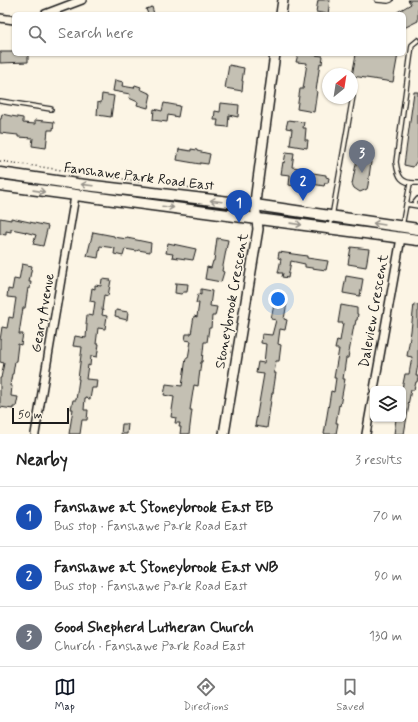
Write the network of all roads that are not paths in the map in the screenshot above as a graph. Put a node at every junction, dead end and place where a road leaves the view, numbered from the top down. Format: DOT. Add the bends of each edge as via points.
graph roads {
  1 [pos="82,0"];
  2 [pos="283,0"];
  3 [pos="377,0"];
  4 [pos="391,0"];
  5 [pos="50,12"];
  6 [pos="281,12"];
  7 [pos="0,18"];
  8 [pos="12,20"];
  9 [pos="418,40"];
  10 [pos="275,56"];
  11 [pos="0,101"];
  12 [pos="352,104"];
  13 [pos="51,109"];
  14 [pos="0,173"];
  15 [pos="418,183"];
  16 [pos="410,184"];
  17 [pos="0,185"];
  18 [pos="76,196"];
  19 [pos="418,199"];
  20 [pos="406,204"];
  21 [pos="413,204"];
  22 [pos="255,205"];
  23 [pos="418,206"];
  24 [pos="332,216"];
  25 [pos="257,219"];
  26 [pos="402,227"];
  27 [pos="330,229"];
  28 [pos="418,229"];
  29 [pos="401,238"];
  30 [pos="418,240"];
  31 [pos="375,386"];
  32 [pos="370,412"];
  33 [pos="35,434"];
  34 [pos="224,434"];
  35 [pos="366,434"];
  1 -- 5 [label="street"];
  2 -- 6 [label="street"];
  3 -- 4 [label="lane"];
  7 -- 8 [label="street"];
  9 -- 16 [label="lane" via="412,45 396,162 397,174"];
  10 -- 22 [label="street, Stoneybrook Crescent"];
  11 -- 13 [label="lane"];
  12 -- 24 [label="lane"];
  22 -- 14 [label="main road, Fanshawe Park Road East, one-way"];
  15 -- 16 [label="lane"];
  16 -- 20 [label="lane"];
  17 -- 18 [label="main road, Fanshawe Park Road East, one-way"];
  18 -- 25 [label="main road, Fanshawe Park Road East, one-way"];
  18 -- 33 [label="street, Geary Avenue"];
  19 -- 21 [label="lane"];
  20 -- 21 [label="lane"];
  20 -- 26 [label="lane"];
  21 -- 23 [label="lane"];
  22 -- 24 [label="main road, Fanshawe Park Road East"];
  22 -- 25 [label="street, Stoneybrook Crescent"];
  26 -- 24 [label="main road, Fanshawe Park Road East, one-way"];
  24 -- 27 [label="lane"];
  25 -- 27 [label="main road, Fanshawe Park Road East, one-way"];
  25 -- 34 [label="street, Stoneybrook Crescent" via="258,229"];
  26 -- 28 [label="main road, Fanshawe Park Road East"];
  26 -- 29 [label="lane"];
  27 -- 29 [label="main road, Fanshawe Park Road East"];
  29 -- 30 [label="main road, Fanshawe Park Road East"];
  29 -- 31 [label="street, Daleview Crescent"];
  32 -- 35 [label="street"];
}
